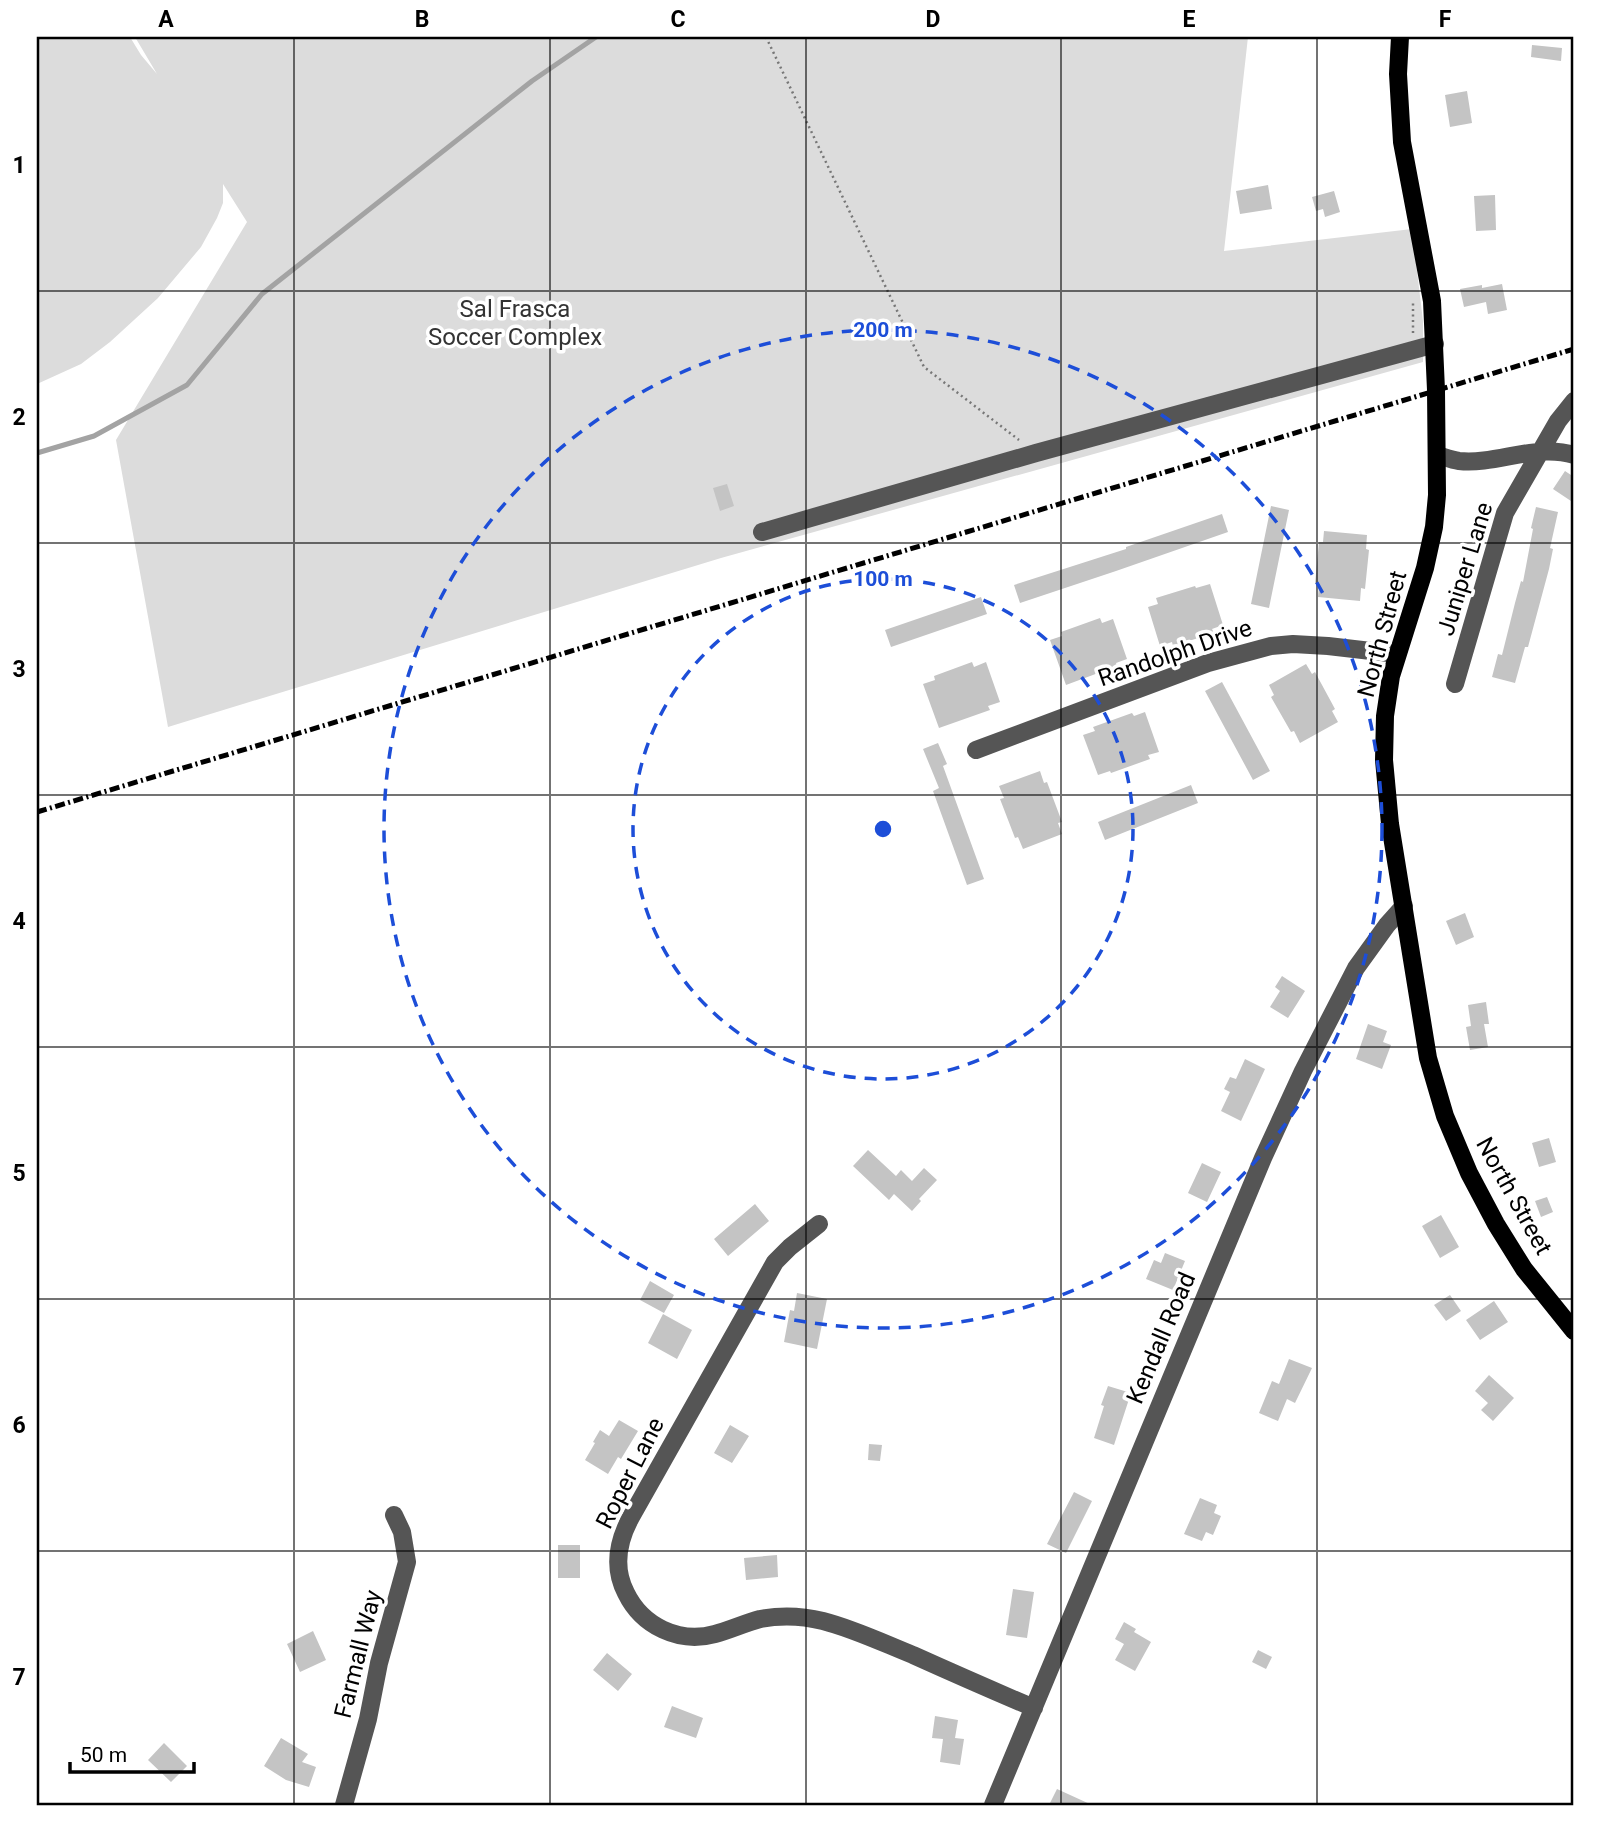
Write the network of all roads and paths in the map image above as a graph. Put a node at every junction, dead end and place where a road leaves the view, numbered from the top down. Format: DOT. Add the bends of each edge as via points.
graph roads {
  1 [pos="766,37"];
  2 [pos="1400,37"];
  3 [pos="1435,344"];
  4 [pos="1574,401"];
  5 [pos="1541,451"];
  6 [pos="1036,453"];
  7 [pos="1574,454"];
  8 [pos="1437,455"];
  9 [pos="762,532"];
  10 [pos="1398,654"];
  11 [pos="1455,684"];
  12 [pos="976,750"];
  13 [pos="1404,906"];
  14 [pos="819,1224"];
  15 [pos="1574,1331"];
  16 [pos="394,1516"];
  17 [pos="1034,1708"];
  18 [pos="344,1805"];
  19 [pos="993,1805"];
  1 -- 6 [label="path" via="924,367"];
  2 -- 3 [label="main road, North Street" via="1402,142 1428,272"];
  3 -- 6 [label="street"];
  3 -- 8 [label="main road, North Street"];
  4 -- 5 [label="street, Juniper Lane"];
  5 -- 7 [label="street"];
  5 -- 8 [label="street" via="1475,461"];
  5 -- 11 [label="street, Juniper Lane" via="1505,513"];
  6 -- 9 [label="street"];
  8 -- 10 [label="main road, North Street" via="1434,527"];
  10 -- 12 [label="street, Randolph Drive" via="1328,646 1270,646 1208,663"];
  10 -- 13 [label="main road, North Street" via="1385,716 1384,760"];
  13 -- 15 [label="main road, North Street" via="1428,1058 1445,1116 1496,1224 1524,1269"];
  13 -- 17 [label="street, Kendall Road" via="1356,968 1303,1071"];
  14 -- 17 [label="street, Roper Lane" via="775,1262 631,1517 619,1546 624,1591 642,1616 668,1632 698,1637 761,1619 804,1617 866,1635"];
  16 -- 18 [label="street, Farmall Way" via="407,1562"];
  17 -- 19 [label="street, Kendall Road"];
}
